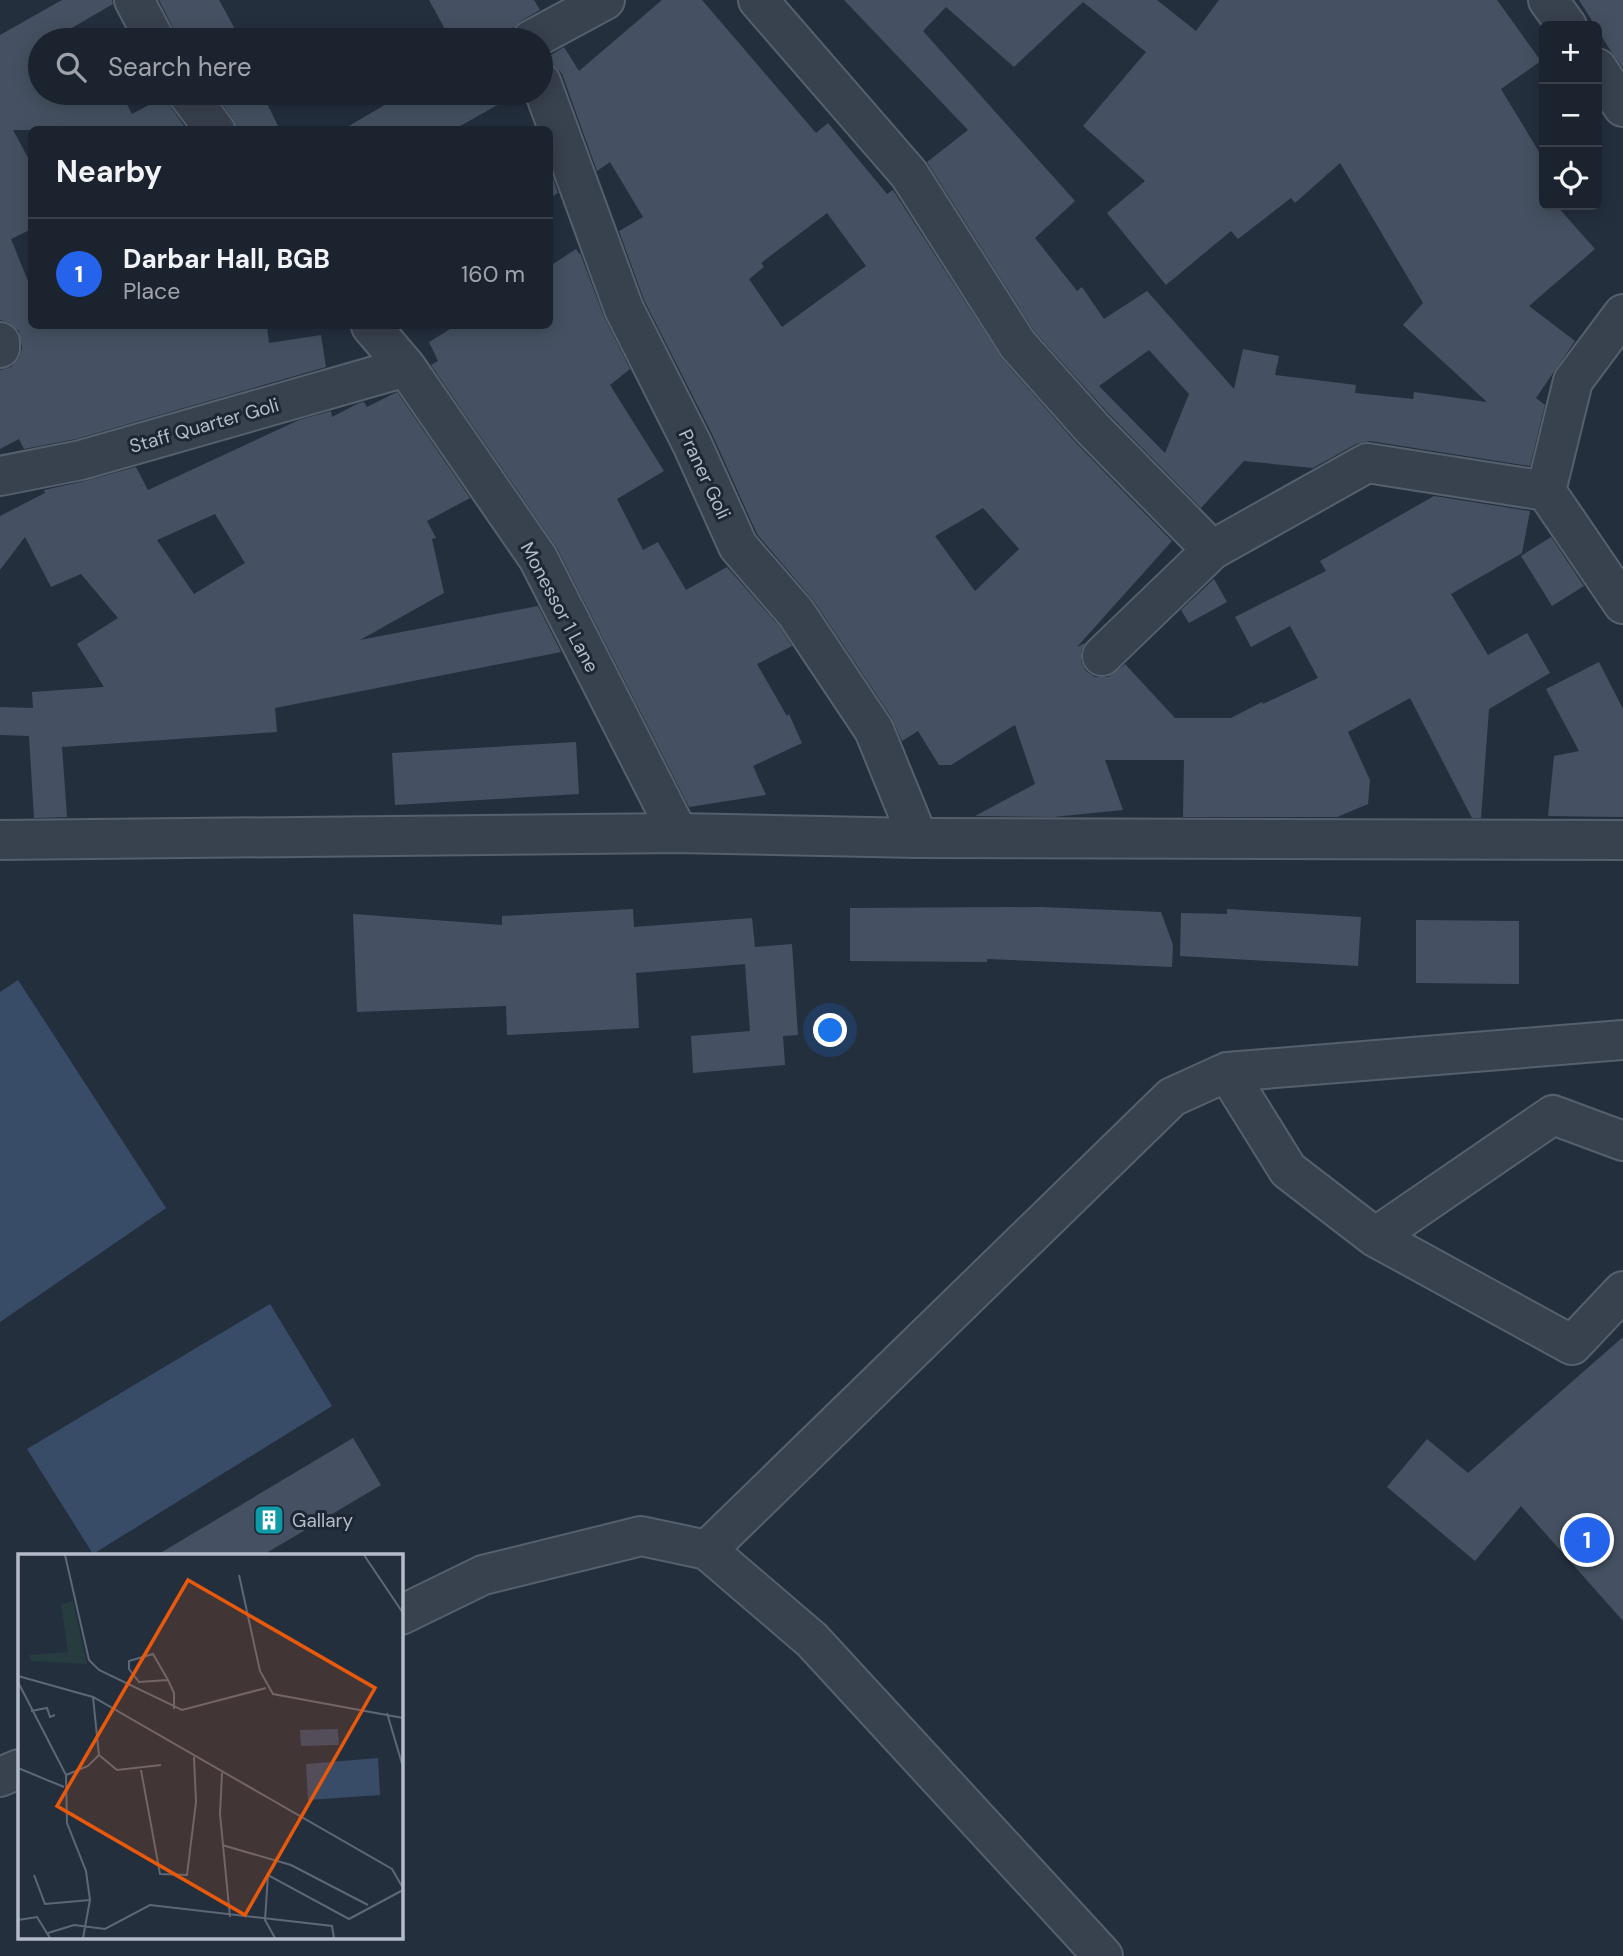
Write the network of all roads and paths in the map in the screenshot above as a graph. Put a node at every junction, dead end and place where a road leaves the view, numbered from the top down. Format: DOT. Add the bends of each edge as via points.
graph roads {
  1 [pos="134,0"];
  2 [pos="605,0"];
  3 [pos="758,0"];
  4 [pos="1548,0"];
  5 [pos="1563,21"];
  6 [pos="149,28"];
  7 [pos="553,28"];
  8 [pos="1602,76"];
  9 [pos="196,105"];
  10 [pos="549,105"];
  11 [pos="1623,107"];
  12 [pos="212,126"];
  13 [pos="1623,314"];
  14 [pos="374,329"];
  15 [pos="0,342"];
  16 [pos="0,348"];
  17 [pos="406,367"];
  18 [pos="0,476"];
  19 [pos="1546,491"];
  20 [pos="1212,550"];
  21 [pos="1623,604"];
  22 [pos="1102,656"];
  23 [pos="678,833"];
  24 [pos="918,838"];
  25 [pos="0,840"];
  26 [pos="1623,840"];
  27 [pos="1623,1040"];
  28 [pos="1227,1072"];
  29 [pos="1623,1141"];
  30 [pos="1375,1237"];
  31 [pos="1623,1291"];
  32 [pos="707,1550"];
  33 [pos="402,1615"];
  34 [pos="18,1769"];
  35 [pos="0,1777"];
  36 [pos="1103,1956"];
  1 -- 6 [label="street"];
  2 -- 7 [label="street"];
  3 -- 20 [label="street" via="909,174 1018,345"];
  4 -- 5 [label="street"];
  8 -- 11 [label="street"];
  9 -- 12 [label="street"];
  10 -- 24 [label="street, Praner Goli" via="624,309 738,546 796,613 874,730"];
  13 -- 19 [label="street" via="1573,381"];
  14 -- 17 [label="street, Monessor 1 Lane"];
  15 -- 16 [label="street"];
  17 -- 18 [label="street, Staff Quarter Goli" via="80,460"];
  17 -- 23 [label="street, Monessor 1 Lane" via="538,558"];
  19 -- 20 [label="street" via="1367,463"];
  19 -- 21 [label="street"];
  20 -- 22 [label="street"];
  23 -- 24 [label="street"];
  23 -- 25 [label="street"];
  24 -- 26 [label="street"];
  27 -- 28 [label="street"];
  28 -- 30 [label="street" via="1288,1170"];
  28 -- 32 [label="street" via="1172,1097"];
  29 -- 30 [label="street" via="1553,1115"];
  30 -- 31 [label="street" via="1572,1345"];
  32 -- 33 [label="street" via="641,1536 483,1575"];
  32 -- 36 [label="street" via="812,1640"];
  34 -- 35 [label="street"];
}
